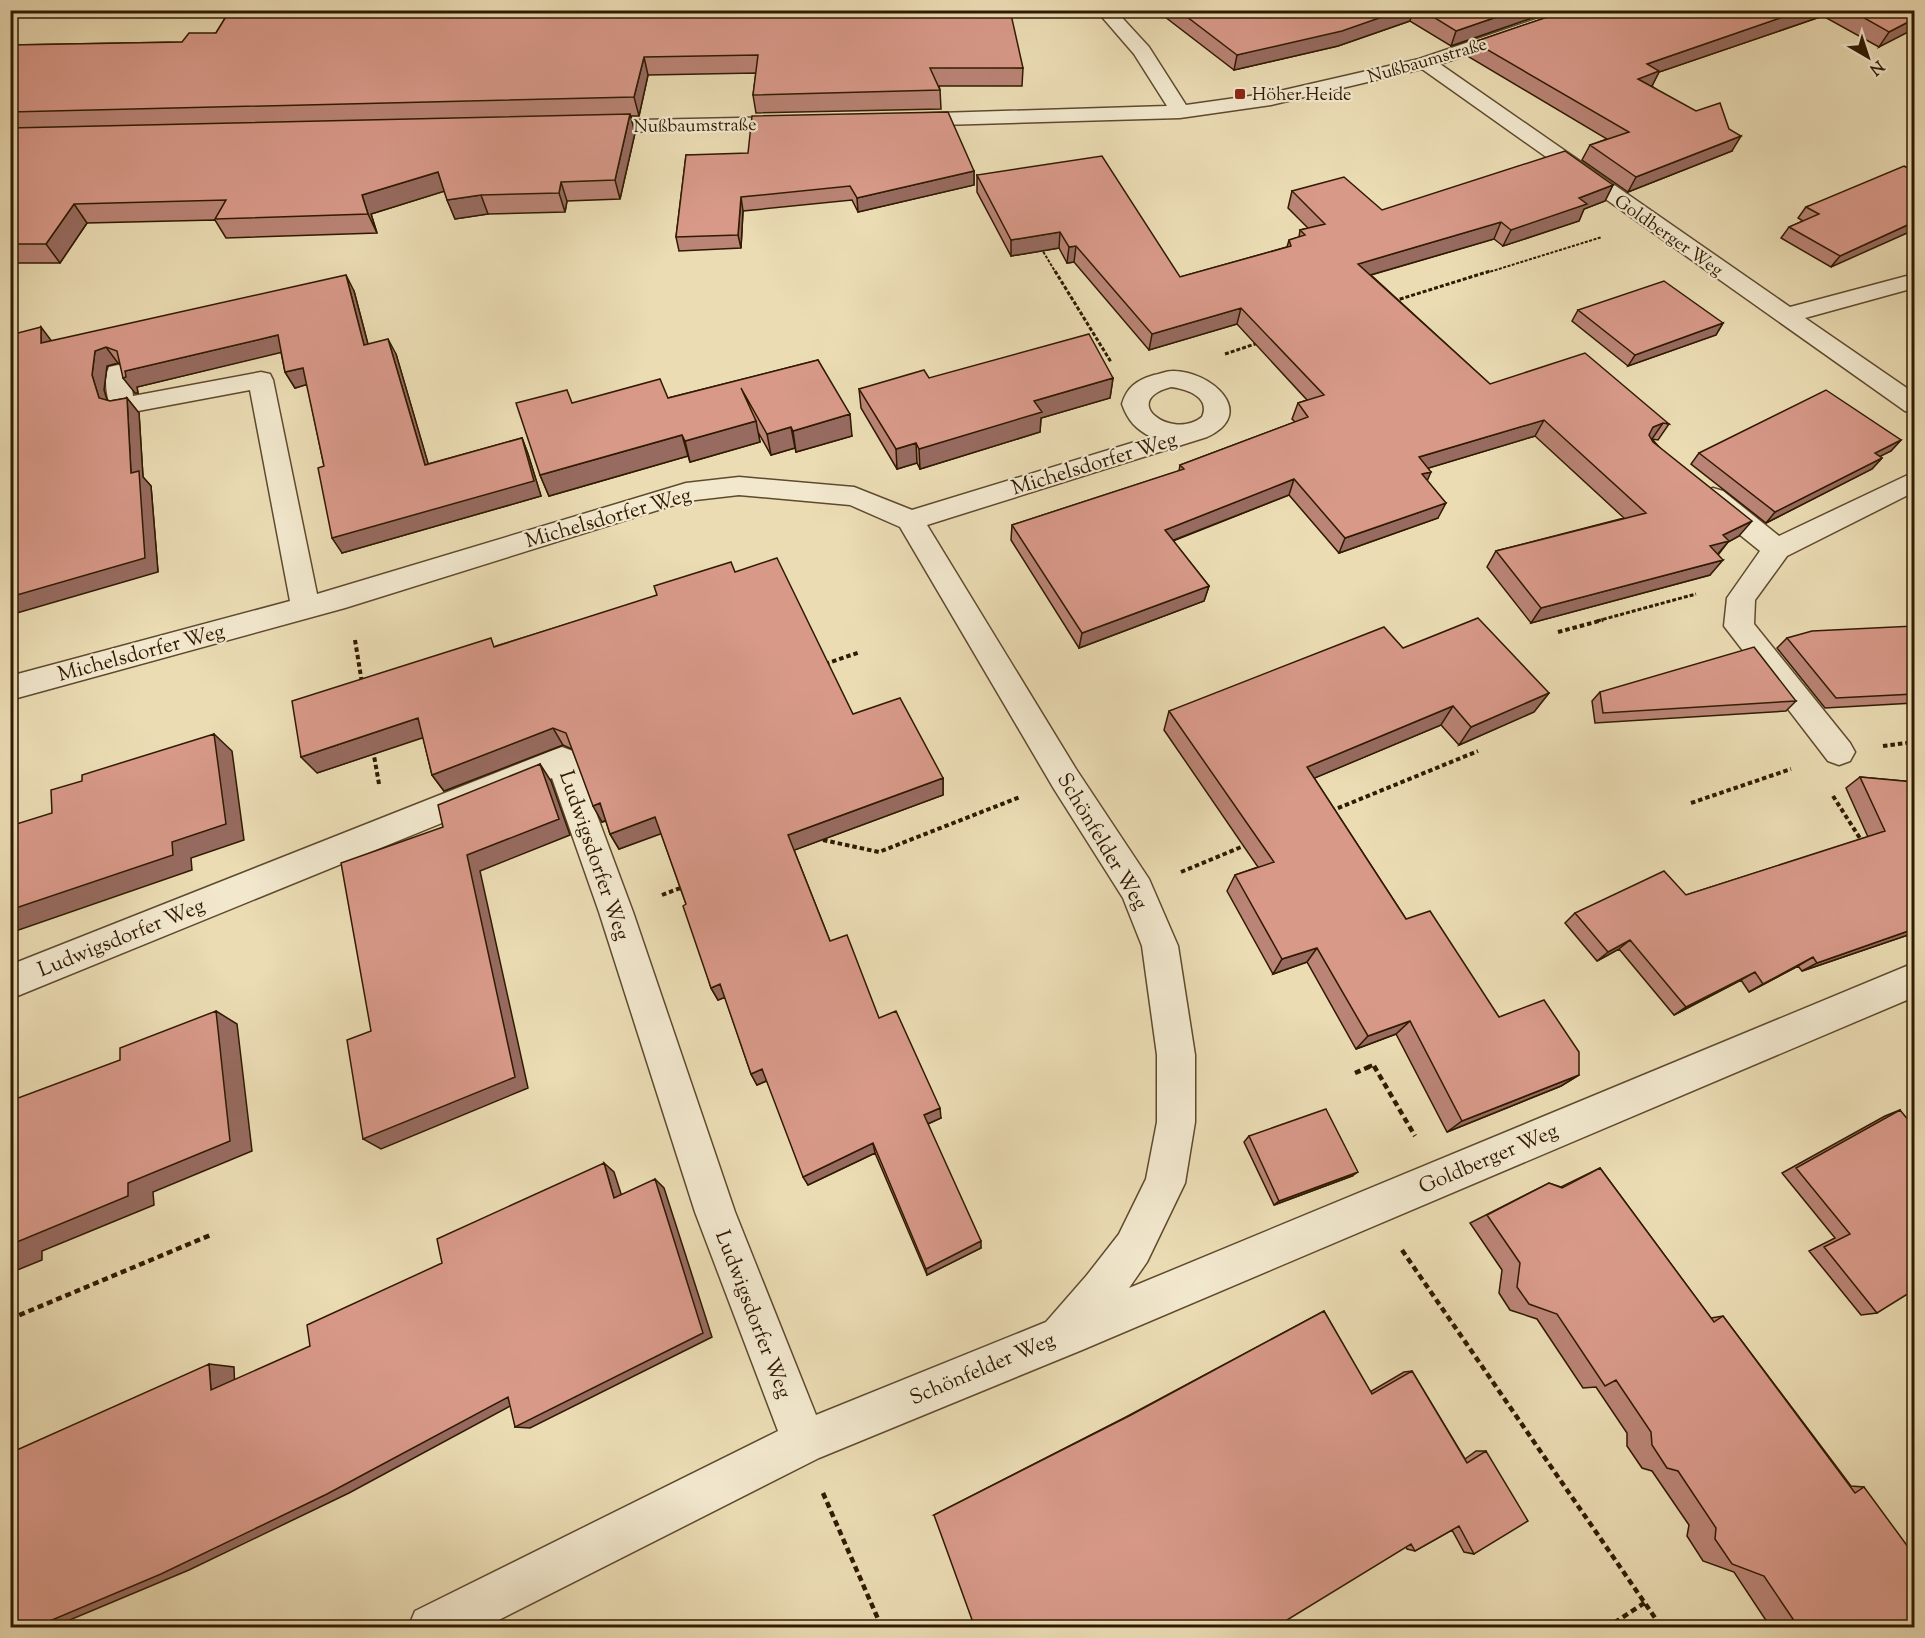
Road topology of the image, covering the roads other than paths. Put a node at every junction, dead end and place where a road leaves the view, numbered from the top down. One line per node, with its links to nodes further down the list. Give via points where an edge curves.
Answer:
1 (1105, 10): 4 (street, via 1142,51)
2 (1582, 10): 3 (street, Nußbaumstraße)
3 (1425, 63): 4 (street, Nußbaumstraße, via 1271,99); 9 (street, Goldberger Weg)
4 (1180, 112): 5 (street, Nußbaumstraße)
5 (885, 120)
6 (813, 122): 7 (street, Nußbaumstraße)
7 (574, 128)
8 (1914, 280): 9 (street)
9 (1784, 316): 11 (street, Goldberger Weg)
10 (118, 373): 17 (street, via 122,406 261,381)
11 (1914, 405)
12 (1190, 434): 12 (street, via 1202,430 1216,416 1218,407 1207,391 1184,380 1158,381 1147,384 1134,399 1136,415 1143,422 1164,433); 15 (street, Michelsdorfer Weg)
13 (1914, 481): 16 (street)
14 (1697, 486): 16 (street)
15 (910, 520): 17 (street, Michelsdorfer Weg, via 854,496 740,486 686,492); 22 (street, Schönfelder Weg, via 1065,779 1137,890 1160,946 1176,1055 1176,1122 1165,1183 1132,1248)
16 (1777, 549): 19 (street, via 1741,598 1739,626)
17 (305, 606): 18 (street, Michelsdorfer Weg)
18 (10, 688)
19 (1839, 752)
20 (1914, 980): 22 (street, Goldberger Weg)
21 (10, 982): 23 (street, Ludwigsdorfer Weg, via 562,760 715,1212)
22 (1061, 1337): 23 (street, Schönfelder Weg)
23 (804, 1442): 24 (street, Schönfelder Weg)
24 (432, 1628)

